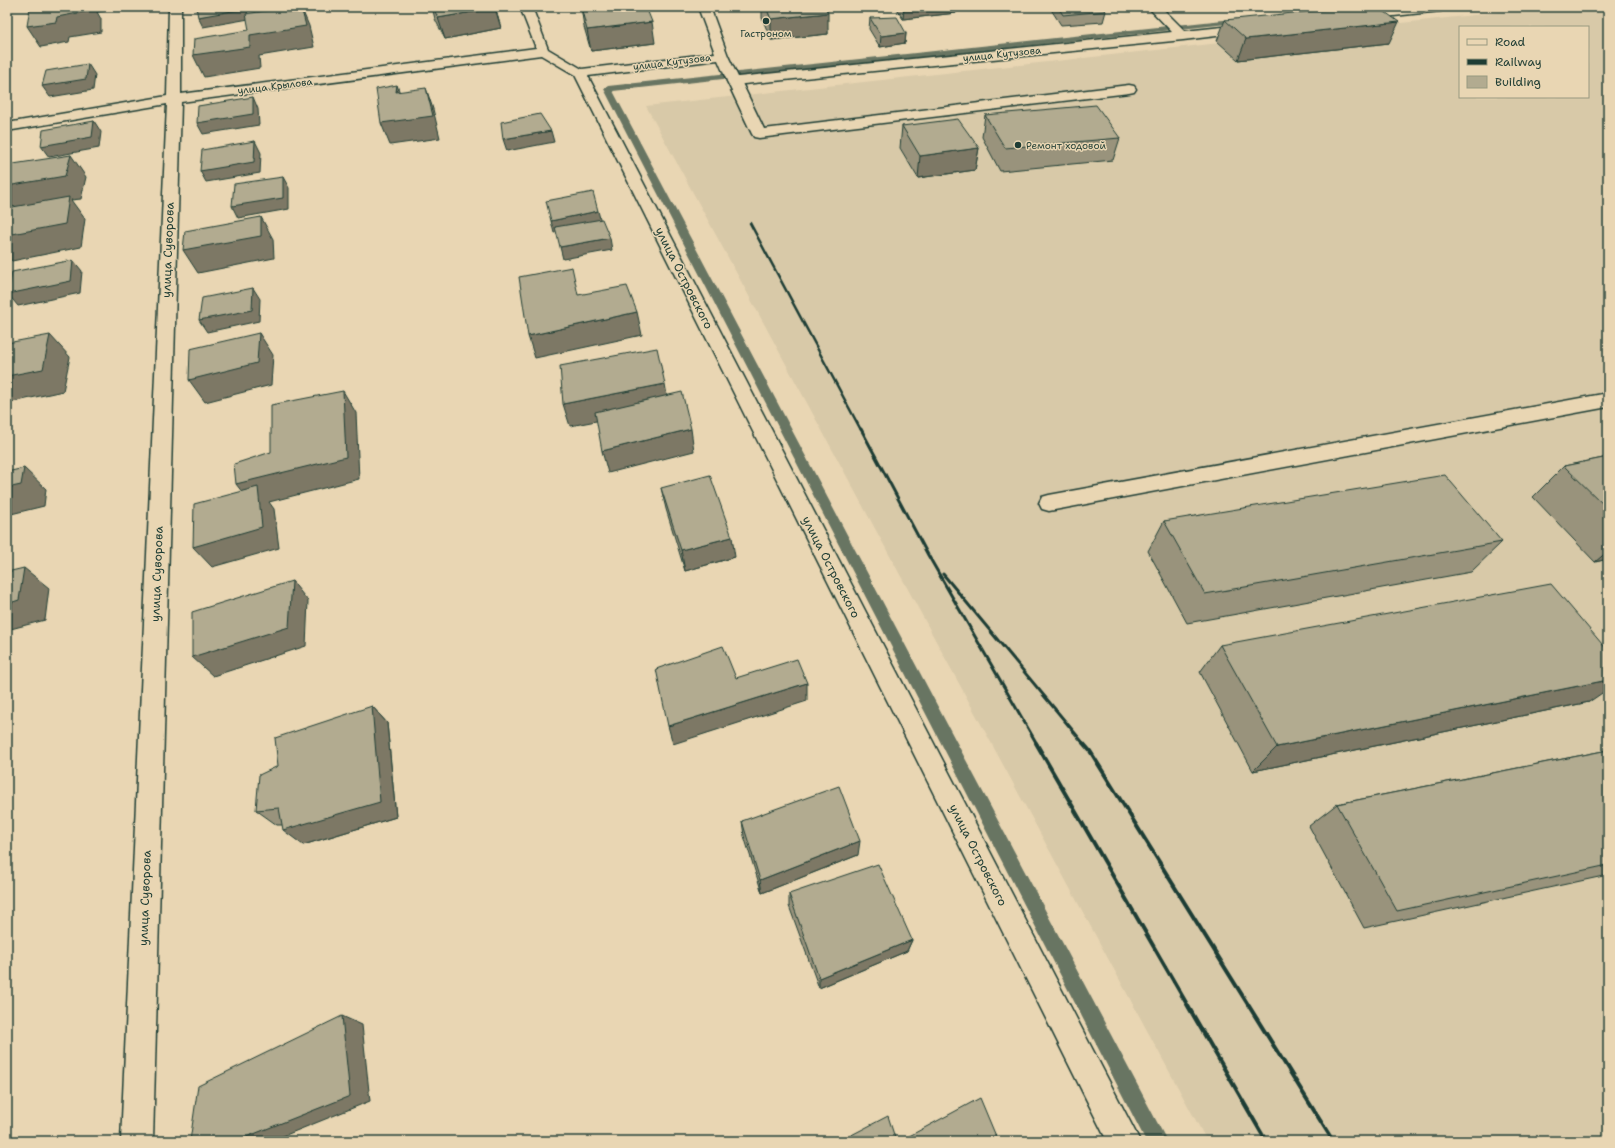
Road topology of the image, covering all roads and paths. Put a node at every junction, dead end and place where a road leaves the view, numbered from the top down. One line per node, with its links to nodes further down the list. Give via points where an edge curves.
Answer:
1 (175, 7): 14 (street, улица Суворова)
2 (526, 7): 9 (street)
3 (704, 7): 10 (street)
4 (1154, 7): 8 (street)
5 (1440, 7): 6 (street)
6 (1347, 17)
7 (1261, 27): 8 (street, улица Кутузова)
8 (1183, 36): 12 (street, улица Кутузова)
9 (543, 52): 11 (street); 14 (street, улица Крылова)
10 (722, 56): 11 (street, улица Кутузова); 12 (street, улица Кутузова)
11 (580, 73): 19 (street, улица Островского)
12 (734, 82): 13 (street, via 759,134)
13 (1129, 89)
14 (174, 99): 15 (street, улица Крылова); 18 (street, улица Суворова)
15 (7, 127)
16 (1608, 400): 17 (street)
17 (1049, 503)
18 (137, 1141)
19 (1124, 1141)

